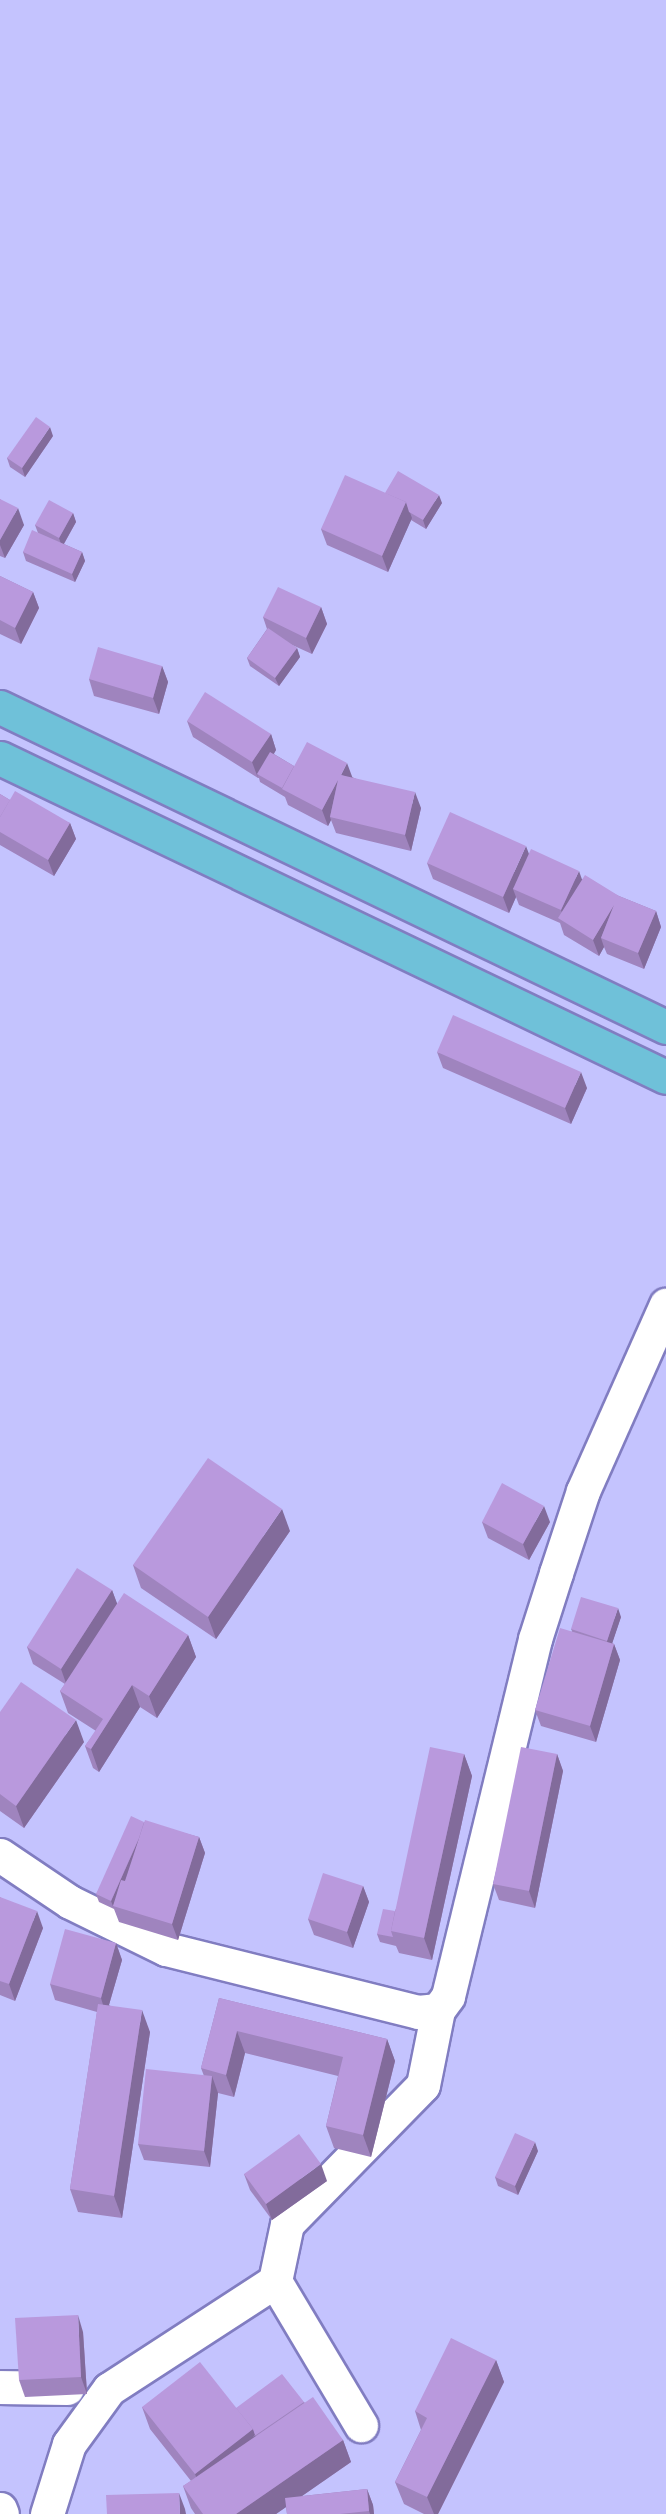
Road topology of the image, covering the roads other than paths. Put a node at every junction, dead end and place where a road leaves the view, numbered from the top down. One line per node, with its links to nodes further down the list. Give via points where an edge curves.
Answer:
1 (0, 707): 3 (main road)
2 (0, 758): 4 (main road)
3 (155, 782): 4 (main road); 5 (main road)
4 (133, 824): 6 (main road)
5 (666, 1027)
6 (666, 1077)
7 (666, 1305): 9 (street, via 583,1491 535,1639 448,1996)
8 (0, 1855): 9 (street, via 70,1902 166,1949 418,2012)
9 (438, 2010): 10 (street, via 423,2085 287,2224)
10 (275, 2281): 12 (street); 13 (street)
11 (0, 2387): 12 (street)
12 (109, 2389): 16 (street, via 69,2444)
13 (361, 2425)
14 (0, 2510): 15 (street)
15 (2, 2514)
16 (47, 2514)

